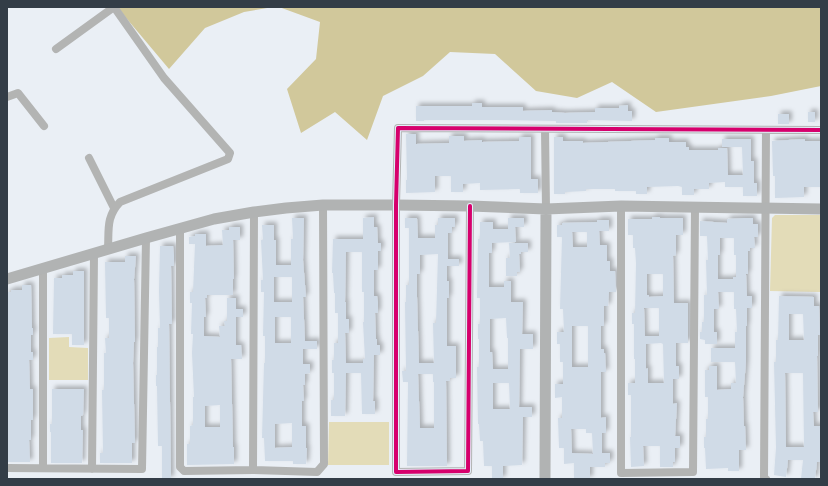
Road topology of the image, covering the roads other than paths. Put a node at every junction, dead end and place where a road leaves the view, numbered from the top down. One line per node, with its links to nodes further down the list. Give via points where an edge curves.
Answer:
1 (114, 7): 2 (street); 15 (street, via 164,78 230,153 228,159 120,202)
2 (56, 49)
3 (7, 97): 4 (street, via 18,93)
4 (44, 126)
5 (545, 129): 6 (street); 10 (street, via 398,128); 16 (street)
6 (766, 130): 7 (street); 14 (street)
7 (821, 130)
8 (89, 158): 15 (street)
9 (323, 205): 10 (street); 18 (street); 28 (street, via 324,464 317,472)
10 (396, 205): 11 (street); 11 (street, via 396,472 468,471)
11 (470, 206): 16 (street)
12 (622, 206): 13 (street); 13 (street, via 622,473 693,472); 16 (street)
13 (695, 207): 14 (street)
14 (765, 207): 17 (street); 30 (street)
15 (114, 208): 21 (street, via 109,218)
16 (546, 209): 29 (street)
17 (821, 209)
18 (254, 212): 19 (street); 28 (street)
19 (180, 229): 20 (street); 28 (street, via 180,466 184,471)
20 (146, 238): 21 (street); 27 (street, via 142,469)
21 (108, 249): 22 (street)
22 (94, 254): 23 (street); 27 (street)
23 (43, 269): 24 (street); 26 (street)
24 (7, 279)
25 (7, 468): 26 (street)
26 (43, 468): 27 (street)
27 (92, 469)
28 (253, 470)
29 (545, 479)
30 (766, 479)

